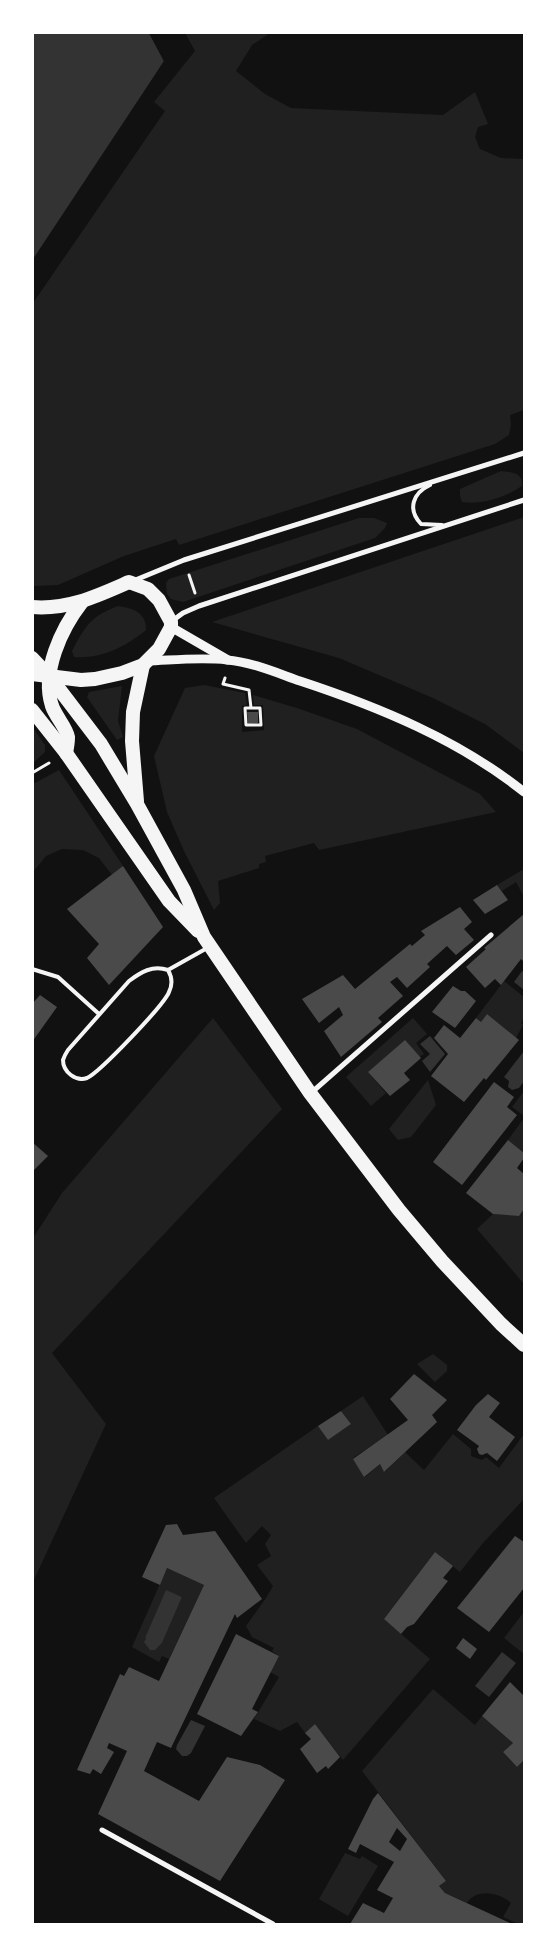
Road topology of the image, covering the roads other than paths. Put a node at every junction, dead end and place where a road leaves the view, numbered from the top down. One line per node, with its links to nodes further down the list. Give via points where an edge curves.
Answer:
1 (524, 454): 2 (street)
2 (443, 478): 4 (lane, via 418,492 413,506 421,524); 5 (street, via 184,560)
3 (524, 500): 4 (street)
4 (448, 525): 8 (street, via 199,606 183,613)
5 (129, 582): 6 (highway); 8 (highway, via 148,589 159,600)
6 (82, 602): 7 (highway); 13 (highway, via 61,634)
7 (32, 608)
8 (171, 624): 10 (street); 11 (highway, via 158,649)
9 (32, 658): 13 (highway)
10 (228, 660): 11 (street); 16 (street, via 322,688 407,722 496,769)
11 (145, 663): 13 (highway, via 96,679); 17 (highway, via 133,712)
12 (32, 674): 13 (highway)
13 (50, 677): 15 (highway, via 49,694 53,709 68,737); 17 (highway, via 101,744)
14 (32, 710): 15 (highway)
15 (66, 753): 19 (highway, via 169,901)
16 (524, 792)
17 (137, 804): 19 (highway, via 184,890)
18 (491, 935): 23 (street)
19 (207, 942): 21 (lane); 23 (highway)
20 (32, 969): 22 (lane, via 58,977)
21 (168, 970): 22 (lane, via 152,968 137,975); 22 (lane, via 172,984 165,1000 101,1068 86,1078 75,1078 67,1070 63,1058)
22 (99, 1014)
23 (310, 1093): 24 (highway, via 442,1261)
24 (524, 1345)
25 (102, 1830): 26 (street)
26 (272, 1924)

